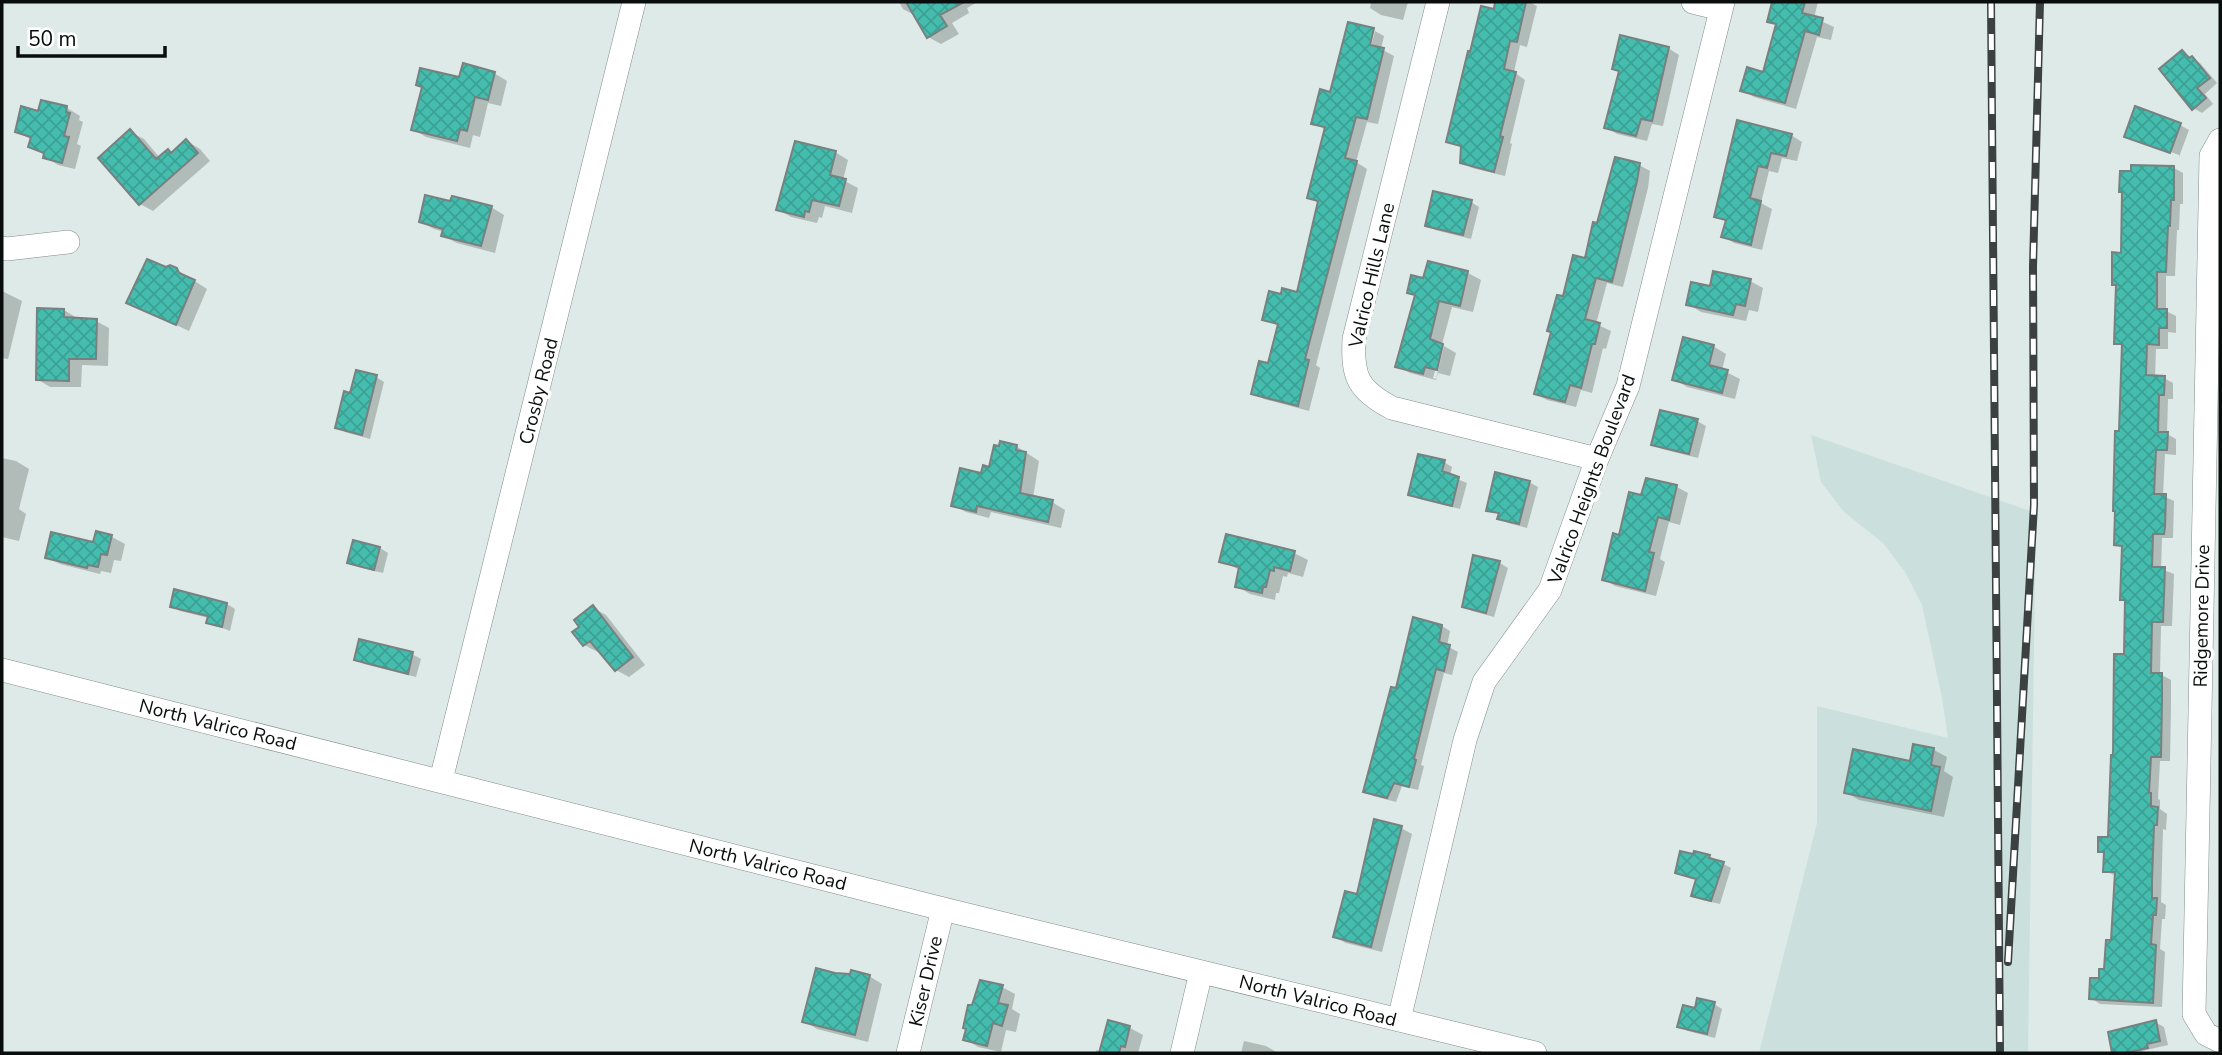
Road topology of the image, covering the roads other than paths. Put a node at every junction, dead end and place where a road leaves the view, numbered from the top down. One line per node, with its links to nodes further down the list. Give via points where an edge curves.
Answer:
1 (634, 2): 11 (street, Crosby Road)
2 (1438, 2): 8 (street, Valrico Hills Lane, via 1354,339 1352,364 1361,387 1392,408)
3 (1693, 2): 4 (street)
4 (1722, 5): 8 (street, Valrico Heights Boulevard, via 1628,386)
5 (2220, 140): 9 (street, Ridgemore Drive, via 2211,156)
6 (68, 242): 7 (street)
7 (2, 248)
8 (1597, 459): 14 (street, Valrico Heights Boulevard, via 1550,590 1484,682 1465,740)
9 (2212, 476): 15 (street, Ridgemore Drive, via 2194,1014 2206,1034)
10 (2, 670): 11 (street, North Valrico Road)
11 (441, 780): 12 (street, North Valrico Road)
12 (943, 909): 13 (street, North Valrico Road); 17 (street, Kiser Drive)
13 (1201, 972): 14 (street, North Valrico Road); 18 (street)
14 (1399, 1020): 16 (street, North Valrico Road)
15 (2220, 1041)
16 (1456, 1044): 19 (street, North Valrico Road)
17 (908, 1053)
18 (1182, 1053)
19 (1535, 1053)

